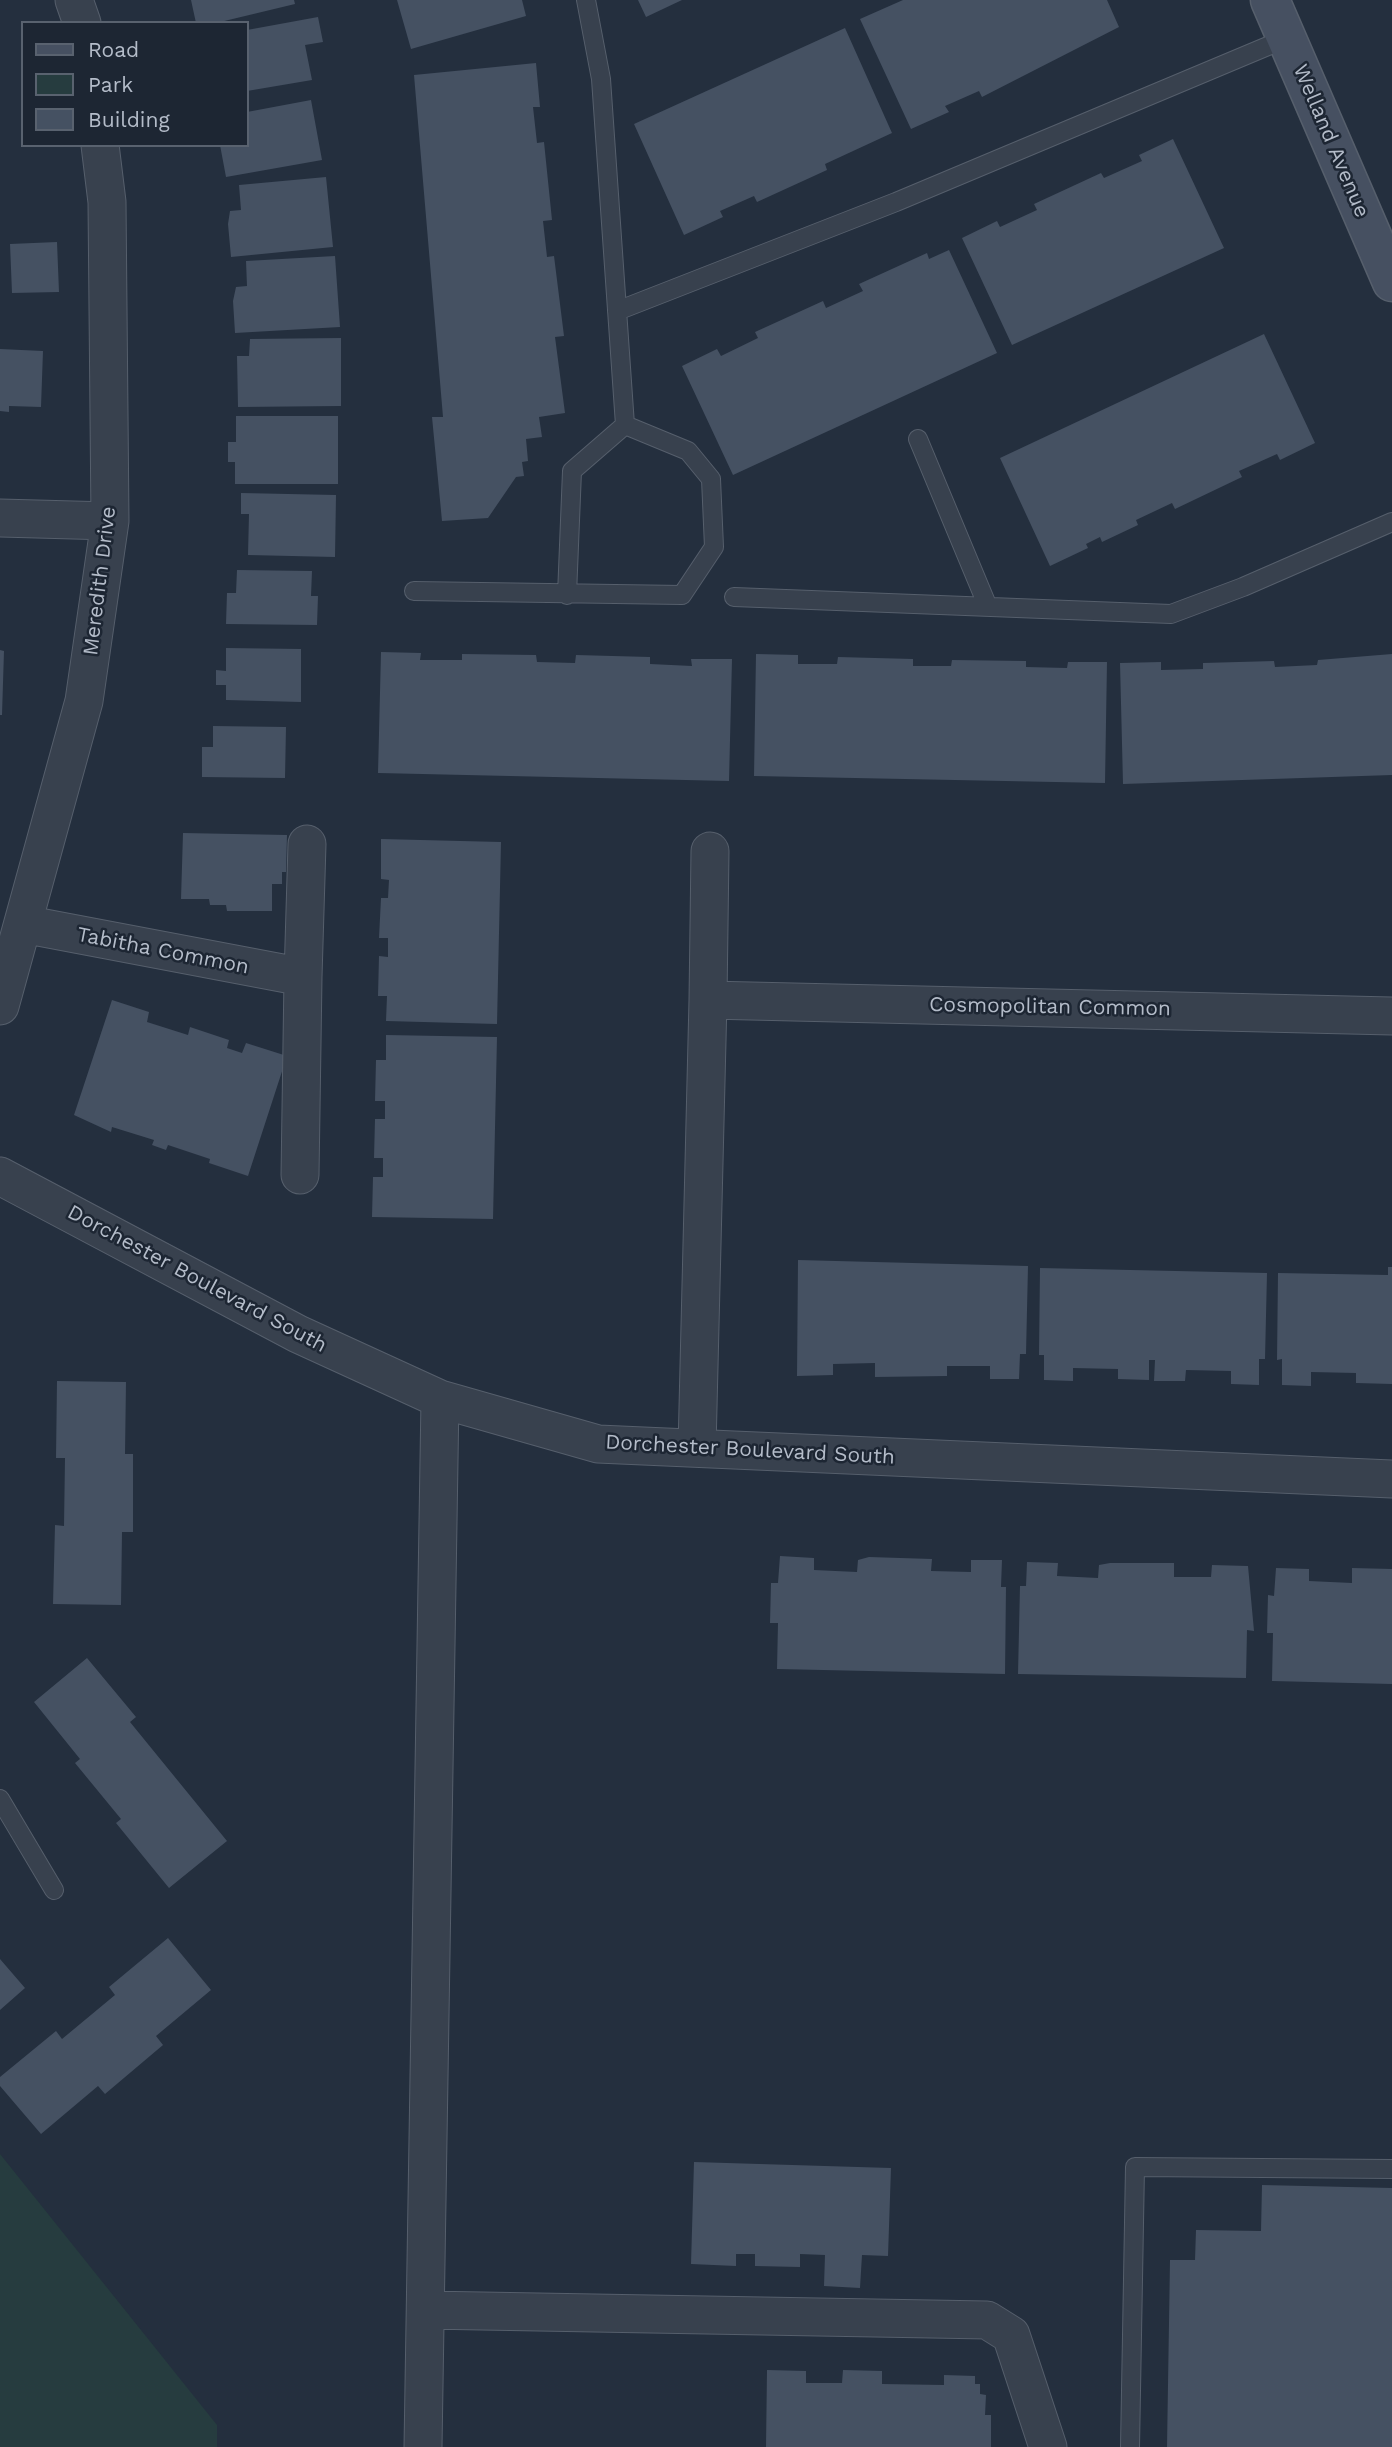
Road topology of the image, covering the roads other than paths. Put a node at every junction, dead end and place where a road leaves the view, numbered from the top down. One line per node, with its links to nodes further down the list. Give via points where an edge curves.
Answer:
1 (74, 0): 4 (street)
2 (586, 0): 8 (lane, via 601,79)
3 (1270, 0): 5 (street, Welland Avenue)
4 (81, 21)
5 (1287, 38): 7 (street, Welland Avenue); 8 (lane, via 895,202)
6 (100, 147): 12 (street, Meredith Drive, via 107,202)
7 (1392, 282)
8 (617, 311): 9 (lane)
9 (625, 425): 15 (lane, via 572,471); 15 (lane, via 688,451 711,478 714,547 681,595)
10 (918, 439): 17 (lane)
11 (0, 519): 12 (street)
12 (110, 521): 20 (street, Meredith Drive, via 84,701)
13 (1392, 523): 17 (lane, via 1171,614)
14 (414, 591): 15 (lane)
15 (568, 595)
16 (734, 597): 17 (lane)
17 (988, 607)
18 (307, 844): 21 (street)
19 (710, 851): 22 (street)
20 (23, 924): 21 (street, Tabitha Common); 23 (street, Meredith Drive)
21 (303, 977): 25 (street)
22 (708, 1000): 24 (street, Cosmopolitan Common); 28 (street)
23 (0, 1006)
24 (1392, 1016)
25 (300, 1175)
26 (0, 1176): 27 (street, Dorchester Boulevard South, via 299,1334)
27 (440, 1399): 28 (street, Dorchester Boulevard South, via 598,1444); 33 (street)
28 (697, 1448): 29 (street, Dorchester Boulevard South)
29 (1392, 1479)
30 (0, 1799): 31 (lane)
31 (54, 1890)
32 (1392, 2169): 36 (lane, via 1135,2167)
33 (426, 2310): 34 (street); 35 (street, via 987,2320 1011,2335)
34 (423, 2447)
35 (1048, 2447)
36 (1130, 2447)

